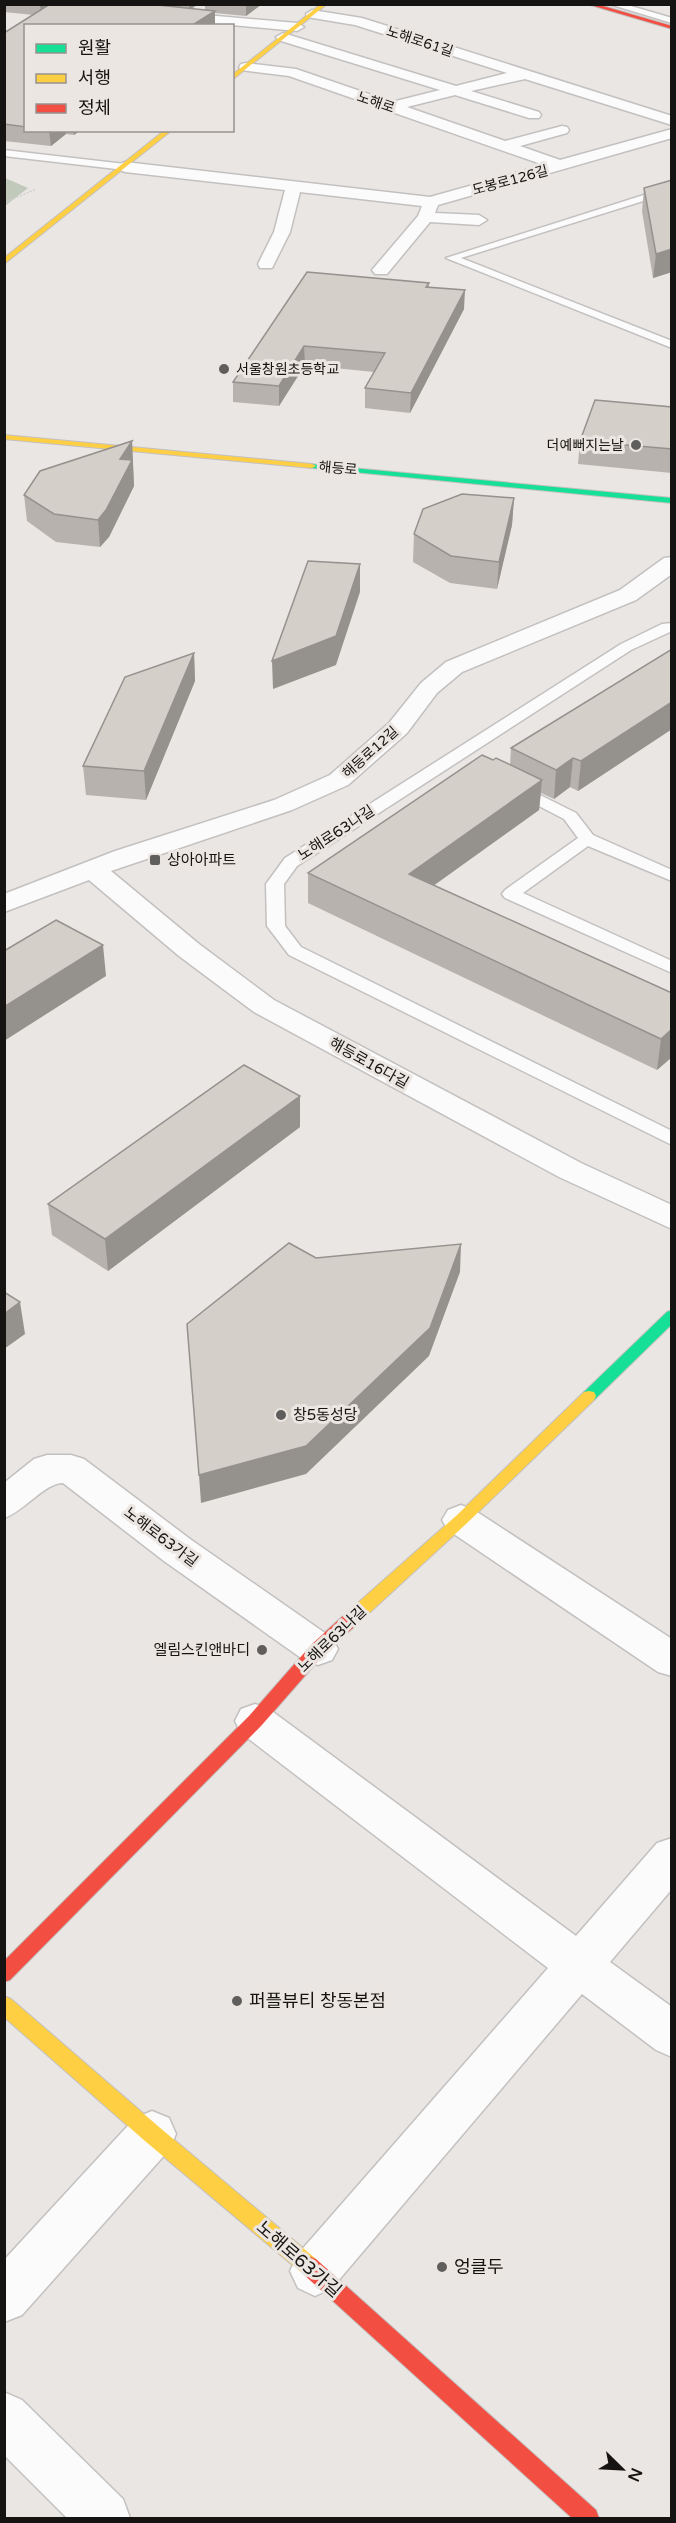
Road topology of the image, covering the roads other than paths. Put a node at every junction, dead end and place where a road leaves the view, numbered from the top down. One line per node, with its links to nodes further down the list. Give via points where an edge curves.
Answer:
1 (325, 4): 9 (main road)
2 (589, 4): 13 (main road)
3 (613, 4): 11 (lane)
4 (624, 4): 11 (lane)
5 (650, 4): 7 (main road)
6 (205, 6): 10 (lane)
7 (672, 10)
8 (154, 14): 10 (street)
9 (312, 15): 12 (main road); 17 (street, 노해로61길, via 357,21)
10 (188, 18): 12 (street)
11 (672, 19)
12 (297, 27): 14 (main road)
13 (672, 28)
14 (283, 37): 15 (main road); 19 (street)
15 (246, 67): 18 (main road); 20 (street, 노해로, via 291,72)
16 (555, 69): 17 (street, 노해로61길)
17 (527, 75): 19 (street, 노해로61길); 22 (street, 노해로61길)
18 (234, 76)
19 (454, 91): 20 (street, 노해로61길); 21 (street)
20 (391, 107): 26 (street, 노해로)
21 (534, 115)
22 (672, 121)
23 (562, 130): 26 (street)
24 (167, 132): 29 (main road)
25 (672, 133): 28 (street, 도봉로126길)
26 (504, 146): 28 (street, 노해로)
27 (4, 153): 29 (lane)
28 (562, 165): 32 (street, 도봉로126길)
29 (125, 167): 30 (street); 34 (main road)
30 (294, 186): 32 (street); 35 (street, via 282,232)
31 (672, 189): 37 (lane, via 452,258)
32 (429, 209): 33 (street); 36 (street)
33 (479, 220)
34 (4, 262)
35 (266, 264)
36 (381, 270)
37 (672, 345)
38 (4, 437): 39 (main road, 해등로)
39 (672, 501)
40 (672, 563): 46 (street, 해등로12길, via 628,595 454,667 429,688 398,728 339,780 283,805)
41 (672, 627): 42 (lane, 노해로63나길, via 626,647)
42 (453, 759): 43 (lane); 50 (lane, 노해로63나길, via 291,862 275,884 276,926 295,951)
43 (473, 768)
44 (504, 782): 45 (lane, via 570,816)
45 (587, 839): 47 (lane); 49 (lane, via 511,894)
46 (92, 869): 48 (street, 해등로12길); 51 (street, 해등로16다길, via 264,1006 570,1170)
47 (672, 876)
48 (4, 904)
49 (672, 968)
50 (672, 1139)
51 (672, 1218)
52 (672, 1315): 54 (main road, 노해로63나길)
53 (4, 1504): 55 (street, 노해로63가길, via 47,1469 71,1469 177,1550)
54 (461, 1520): 55 (main road, 노해로63나길); 56 (street)
55 (318, 1649): 57 (main road, 노해로63나길)
56 (672, 1660)
57 (255, 1721): 59 (street); 60 (main road, 노해로63나길)
58 (672, 1857): 59 (street)
59 (579, 1966): 62 (street); 64 (street)
60 (4, 1974)
61 (4, 2005): 63 (main road, 노해로63가길)
62 (672, 2035)
63 (152, 2134): 64 (main road, 노해로63가길); 65 (street)
64 (315, 2271): 68 (main road, 노해로63가길)
65 (4, 2297)
66 (4, 2418): 67 (street)
67 (104, 2518)
68 (588, 2518)

